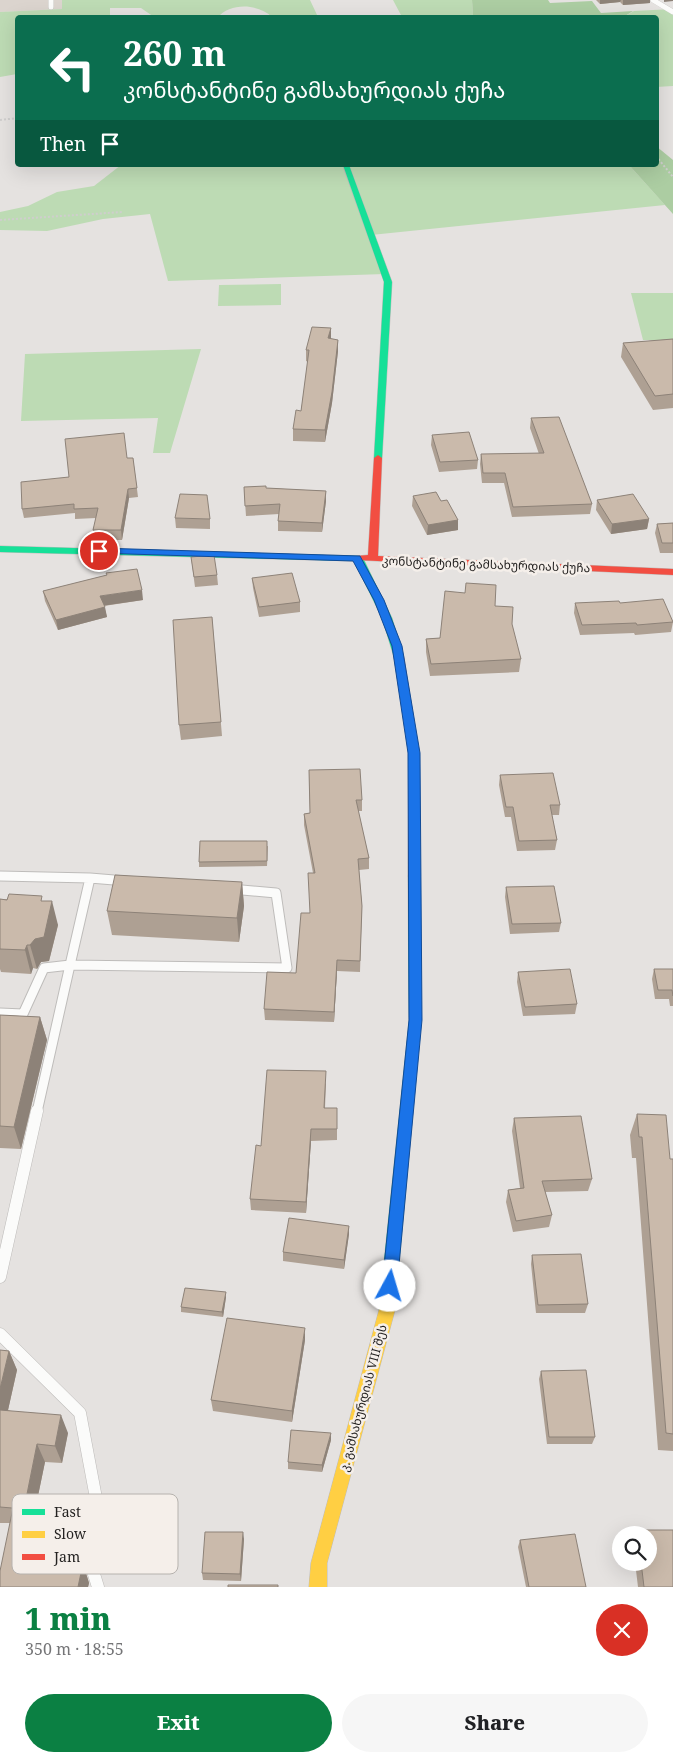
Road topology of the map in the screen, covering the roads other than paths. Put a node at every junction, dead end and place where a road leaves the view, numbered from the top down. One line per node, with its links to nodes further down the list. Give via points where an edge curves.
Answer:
1 (51, 0): 3 (lane)
2 (653, 0): 4 (lane)
3 (52, 7)
4 (673, 12)
5 (347, 167): 8 (street, via 388,282)
6 (0, 549): 7 (street, კონსტანტინე გამსახურდიას ქუჩა)
7 (357, 558): 8 (street, კონსტანტინე გამსახურდიას ქუჩა); 21 (street, კ. გამსახურდიას VIII შეს, via 379,600 397,646 414,753 415,1020 388,1305 319,1563)
8 (373, 559): 9 (street, კონსტანტინე გამსახურდიას ქუჩა)
9 (673, 572)
10 (0, 876): 11 (lane)
11 (90, 878): 12 (lane); 14 (lane)
12 (138, 882)
13 (216, 888): 14 (lane, via 276,893 287,968)
14 (70, 965): 15 (lane, via 44,968 23,1014); 16 (lane)
15 (0, 1013)
16 (0, 1277)
17 (0, 1334): 18 (lane, via 80,1413)
18 (95, 1494)
19 (94, 1574): 20 (lane)
20 (98, 1587)
21 (318, 1587)

